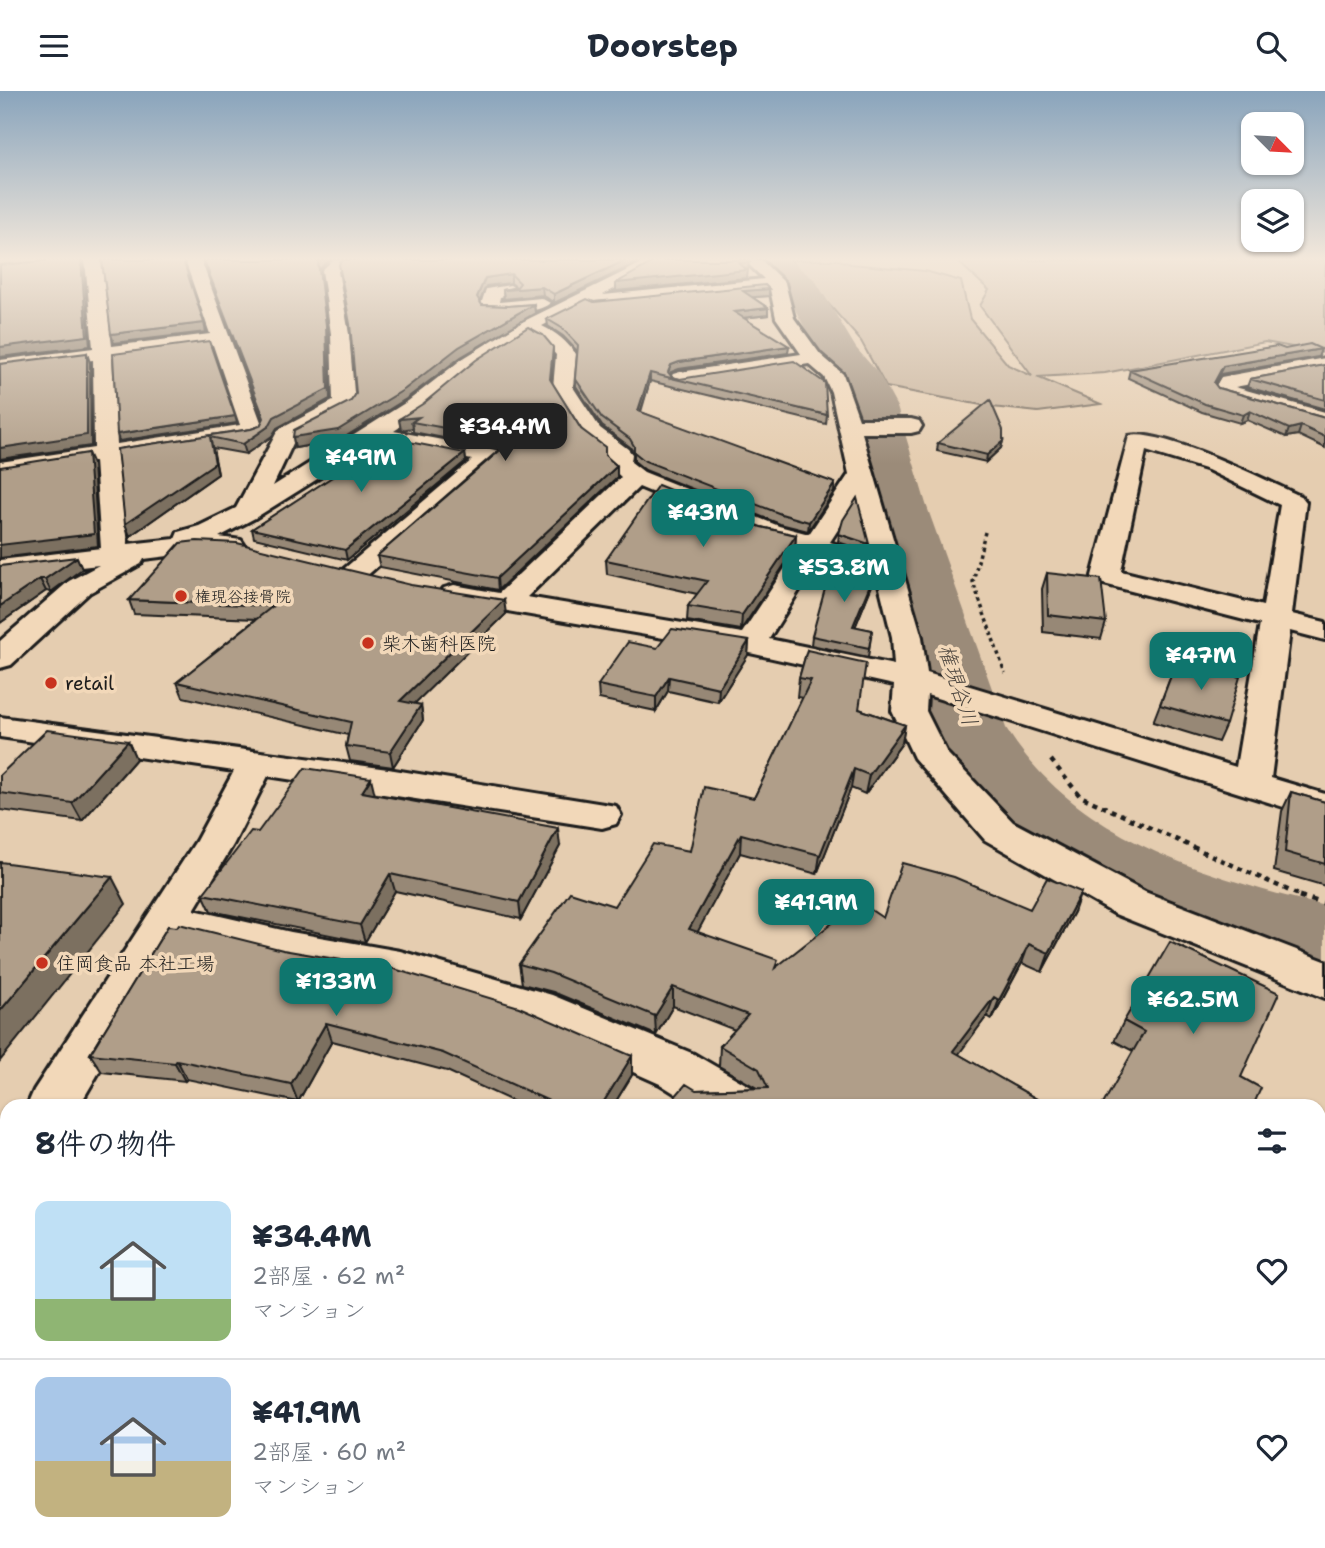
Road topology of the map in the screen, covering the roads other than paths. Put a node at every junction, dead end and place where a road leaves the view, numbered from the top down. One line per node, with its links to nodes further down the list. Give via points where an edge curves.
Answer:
1 (102, 328): 8 (street)
2 (218, 328): 7 (street)
3 (339, 328): 21 (street, via 344,404 286,435)
4 (525, 328): 16 (street)
5 (532, 328): 20 (street, via 551,338 566,354 563,387 592,433 620,454 619,464)
6 (792, 328): 9 (street)
7 (222, 338): 8 (street); 17 (street, via 253,430)
8 (101, 354): 11 (street); 17 (street)
9 (813, 358): 12 (street); 14 (street, via 833,374)
10 (1325, 364): 13 (street, via 1228,381 1223,390)
11 (0, 366)
12 (680, 378)
13 (1325, 418)
14 (849, 426): 15 (street); 19 (street)
15 (911, 426)
16 (374, 434): 21 (street); 28 (street, via 491,456 341,570)
17 (108, 451): 18 (street); 25 (street)
18 (0, 469)
19 (861, 474): 22 (street); 27 (street)
20 (635, 477): 22 (street, via 770,532); 30 (street)
21 (246, 513): 23 (street, via 208,532)
22 (814, 543): 27 (street); 33 (street)
23 (147, 549): 24 (street, via 201,544); 25 (street); 34 (street, via 79,587)
24 (254, 549)
25 (115, 553): 26 (street)
26 (0, 568)
27 (890, 571): 35 (street, via 907,637)
28 (390, 582)
29 (427, 590): 30 (street)
30 (505, 603): 33 (street)
31 (1278, 617): 31 (street, via 1304,506 1216,465 1137,441 1106,576); 32 (street); 38 (street)
32 (1325, 631)
33 (750, 644): 35 (street)
34 (0, 658)
35 (911, 679): 38 (street); 42 (street, via 909,711 932,758 999,831 1130,903)
36 (0, 727): 37 (street)
37 (256, 764): 40 (street); 41 (street)
38 (1252, 785): 39 (street)
39 (1325, 807)
40 (602, 815)
41 (167, 920): 43 (street); 44 (street, via 400,968 536,1008 677,1069)
42 (1325, 980)
43 (56, 1099)
44 (726, 1099)

